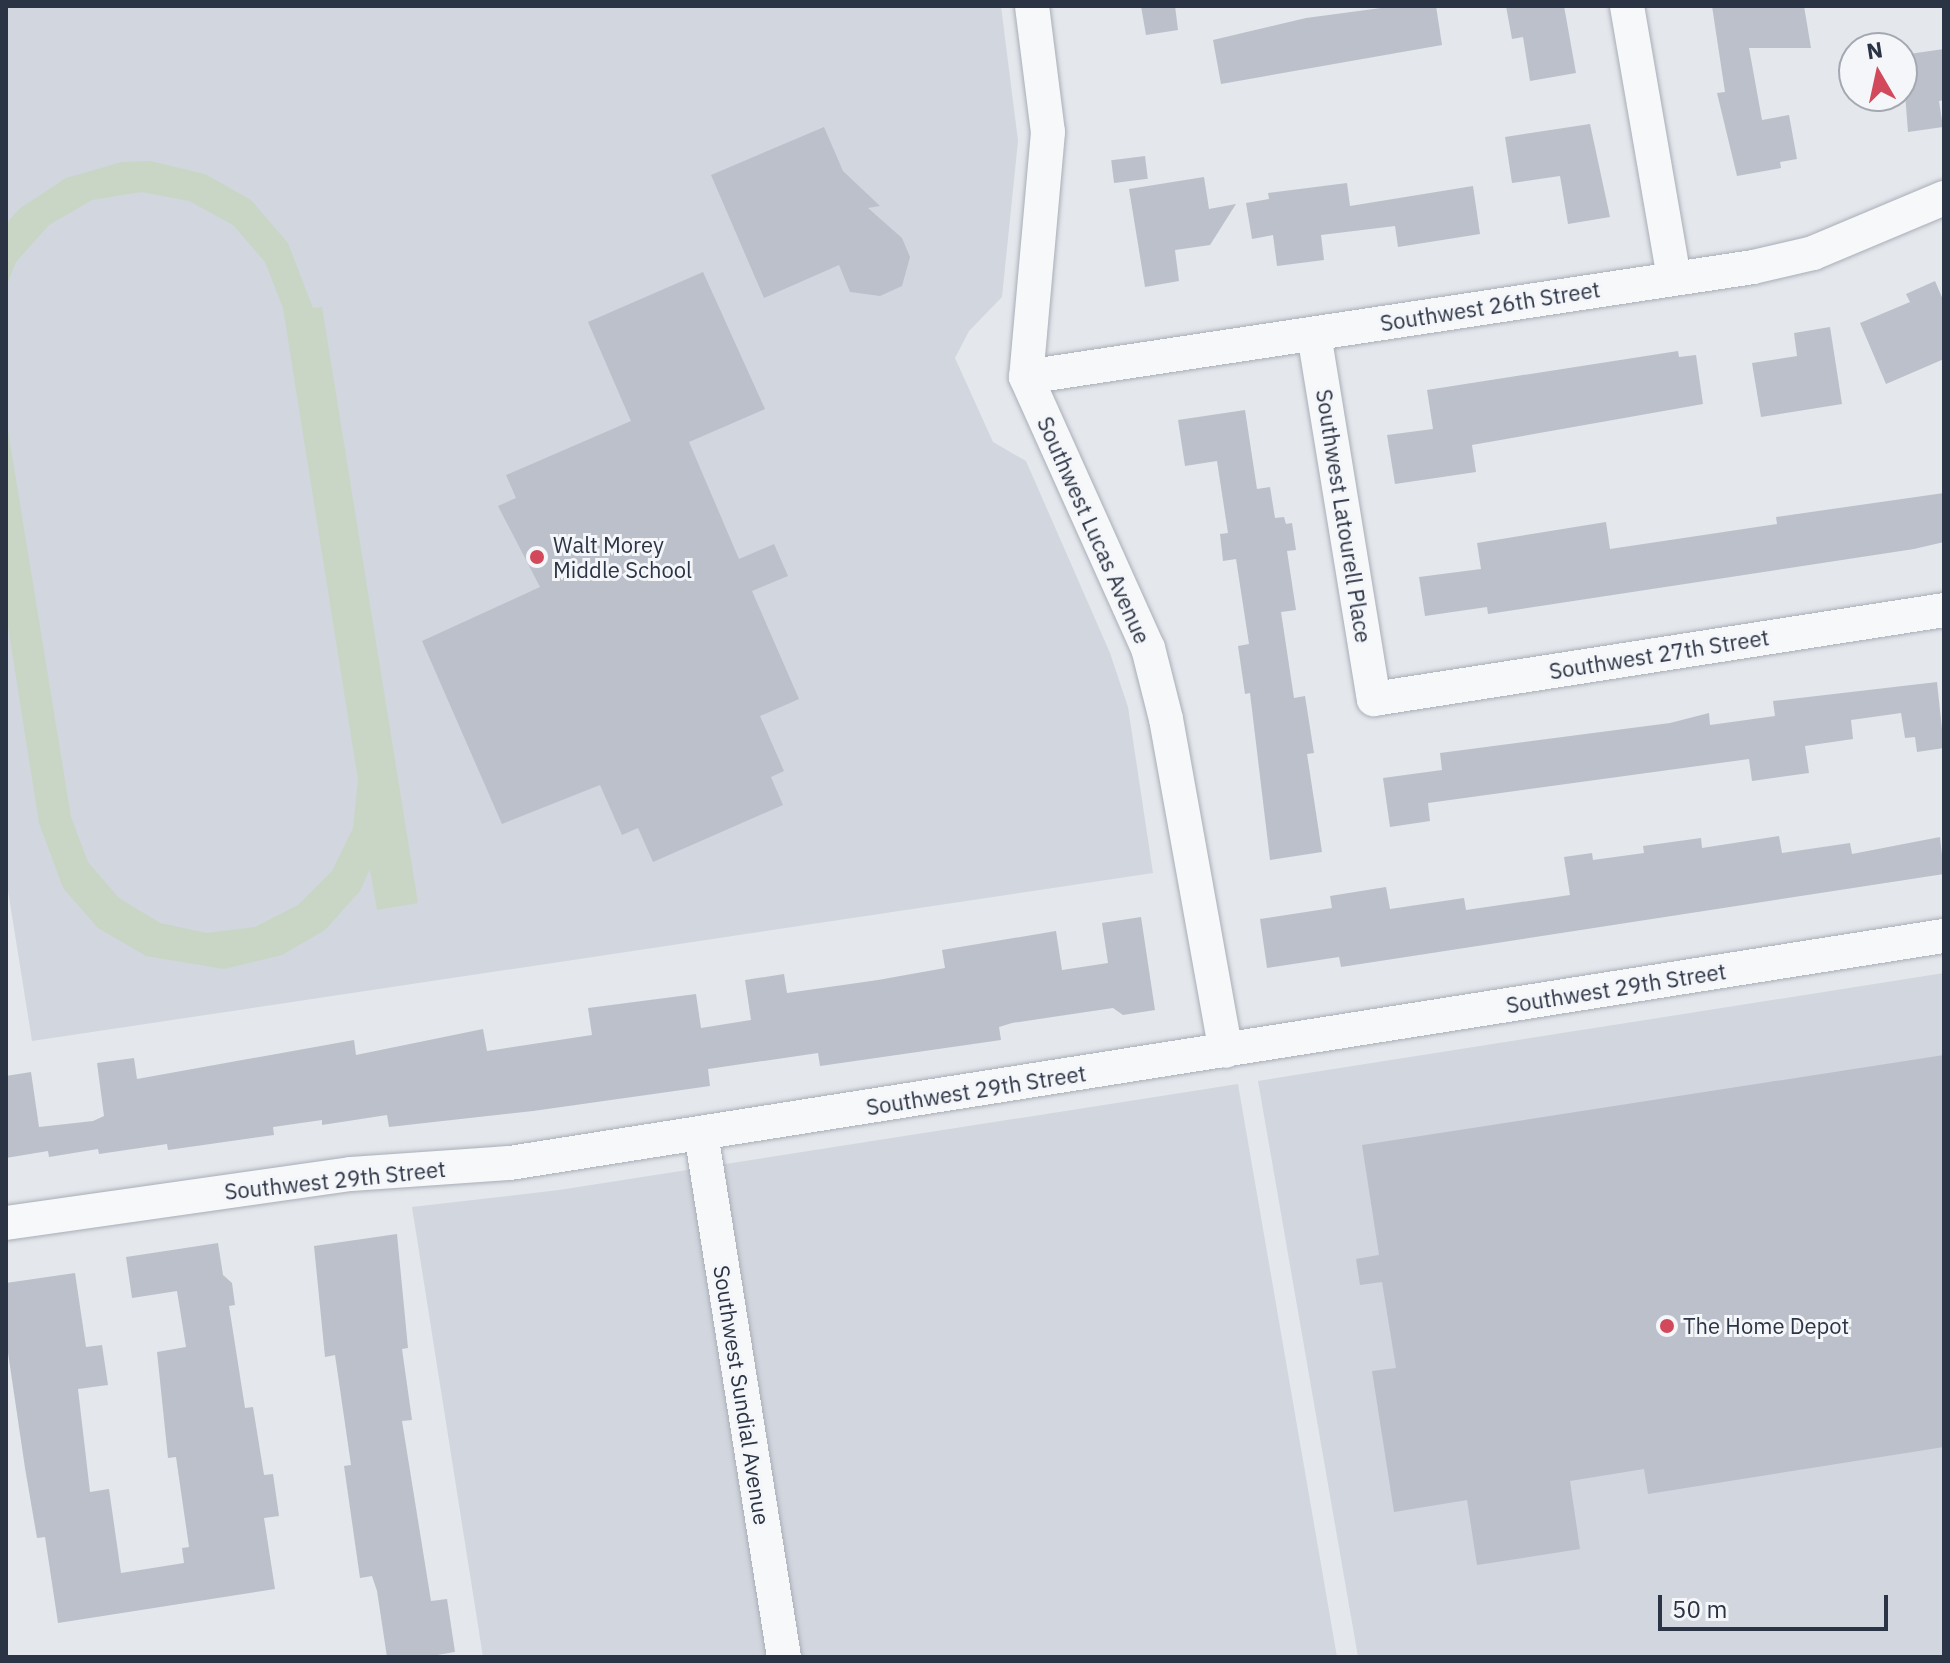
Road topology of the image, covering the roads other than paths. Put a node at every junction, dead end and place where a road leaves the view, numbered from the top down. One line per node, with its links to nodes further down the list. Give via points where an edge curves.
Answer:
1 (1032, 6): 6 (street, Southwest Lucas Avenue, via 1048,132)
2 (1627, 6): 4 (street)
3 (1944, 198): 4 (street, Southwest 26th Street, via 1813,253)
4 (1674, 277): 5 (street, Southwest 26th Street)
5 (1314, 334): 6 (street, Southwest 26th Street); 8 (street, Southwest Latourell Place)
6 (1026, 377): 10 (street, Southwest Lucas Avenue, via 1148,648 1166,719)
7 (1944, 610): 8 (street, Southwest 27th Street)
8 (1374, 699)
9 (1944, 936): 10 (street, Southwest 29th Street)
10 (1226, 1051): 11 (street, Southwest 29th Street)
11 (701, 1133): 12 (street, Southwest 29th Street, via 510,1163 337,1175); 13 (street, Southwest Sundial Avenue)
12 (6, 1223)
13 (784, 1657)

